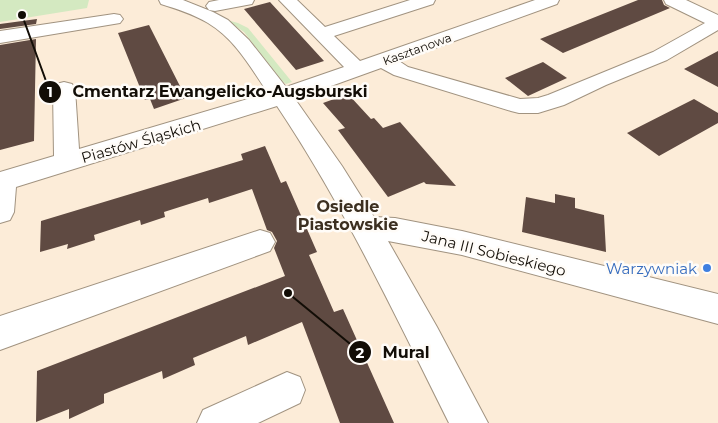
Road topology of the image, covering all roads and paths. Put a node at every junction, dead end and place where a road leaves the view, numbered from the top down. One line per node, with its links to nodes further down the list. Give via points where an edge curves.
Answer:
1 (167, 0): 7 (street)
2 (246, 0): 7 (street)
3 (287, 0): 10 (street)
4 (427, 0): 10 (street)
5 (552, 0): 12 (street, Kasztanowa)
6 (672, 0): 9 (street)
7 (210, 7): 15 (street, via 217,21 237,37)
8 (114, 19): 11 (street)
9 (718, 22): 12 (street, via 653,59 532,108 401,71)
10 (322, 34): 13 (street)
11 (0, 37)
12 (384, 61): 13 (street, Kasztanowa)
13 (358, 70): 15 (street, Kasztanowa)
14 (64, 90): 16 (street)
15 (282, 97): 16 (street, Piastów Śląskich); 19 (street)
16 (67, 162): 17 (street, Piastów Śląskich)
17 (2, 182): 18 (street)
18 (0, 212)
19 (367, 228): 21 (street, Jana III Sobieskiego, via 462,243); 25 (street)
20 (260, 242): 22 (street)
21 (718, 309)
22 (0, 332)
23 (287, 390): 24 (street)
24 (216, 423)
25 (468, 423)

